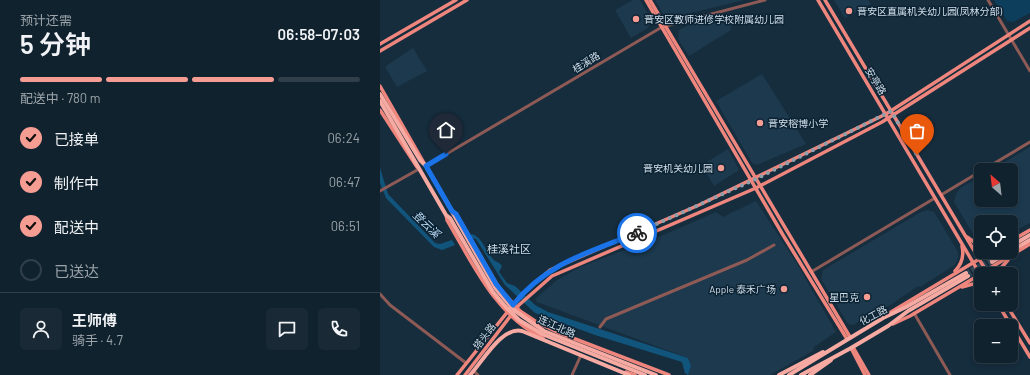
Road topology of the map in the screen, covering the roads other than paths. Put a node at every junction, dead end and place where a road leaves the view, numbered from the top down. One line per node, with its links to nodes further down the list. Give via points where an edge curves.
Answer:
1 (456, 0): 14 (main road)
2 (467, 0): 15 (main road)
3 (646, 0): 10 (main road)
4 (650, 0): 10 (main road)
5 (765, 0): 10 (street, 桂溪路)
6 (818, 0): 22 (main road, 安亭路)
7 (825, 0): 21 (main road, 安亭路)
8 (988, 0): 12 (street)
9 (1030, 21): 12 (main road)
10 (663, 26): 28 (street, 桂溪路); 31 (main road)
11 (1030, 28): 13 (main road)
12 (1008, 35): 13 (street); 21 (main road)
13 (1011, 40): 16 (street); 23 (main road)
14 (380, 44)
15 (380, 51)
16 (1030, 71)
17 (380, 86): 28 (main road)
18 (380, 94): 26 (highway, 连江北路)
19 (380, 101): 26 (highway, 连江北路)
20 (380, 110): 29 (main road)
21 (891, 111): 22 (main road); 23 (main road, 安亭路)
22 (886, 114): 24 (main road, 安亭路); 31 (main road)
23 (894, 116): 24 (main road); 34 (main road, 安亭路)
24 (889, 119): 32 (main road); 35 (main road, 安亭路)
25 (1030, 142): 27 (street)
26 (413, 152): 28 (highway, 连江北路); 29 (highway, 连江北路)
27 (994, 163)
28 (426, 166): 36 (highway, 连江北路)
29 (419, 169): 33 (street); 37 (highway, 连江北路)
30 (974, 175): 34 (street)
31 (754, 180): 32 (main road); 64 (main road, via 557,266 532,284)
32 (758, 187): 58 (main road); 64 (main road, via 555,274); 73 (main road)
33 (380, 191)
34 (941, 195): 41 (main road, 安亭路)
35 (935, 198): 43 (main road, 安亭路); 58 (street)
36 (452, 211): 38 (highway, 连江北路); 64 (main road, via 496,284)
37 (446, 215): 38 (highway, 连江北路); 68 (main road, via 486,286)
38 (459, 230): 72 (highway, 连江北路, via 498,299 519,320); 91 (highway, 连江北路, via 496,289 507,304 522,317 544,331)
39 (1030, 230): 42 (main road)
40 (1030, 235): 46 (highway)
41 (965, 236): 45 (main road); 51 (main road, 安亭路)
42 (1018, 237)
43 (959, 239): 54 (main road, 安亭路); 59 (main road, via 963,258)
44 (1030, 240): 49 (highway)
45 (974, 242)
46 (1018, 242)
47 (1030, 244): 50 (main road)
48 (774, 245): 71 (street, via 747,260 606,318)
49 (1018, 248)
50 (1018, 249)
51 (974, 251)
52 (979, 259): 54 (main road); 56 (main road, 安亭路)
53 (1003, 259): 57 (main road)
54 (973, 262): 55 (main road, 安亭路); 59 (main road)
55 (976, 267)
56 (984, 267)
57 (993, 267)
58 (812, 272): 73 (main road)
59 (951, 276): 69 (main road)
60 (974, 279): 62 (main road)
61 (974, 286): 62 (main road)
62 (953, 290): 67 (main road)
63 (380, 294): 81 (street, via 390,305)
64 (515, 306): 68 (main road); 92 (main road, via 536,322 557,332)
65 (1002, 311): 79 (main road)
66 (1010, 311): 74 (main road)
67 (914, 313): 70 (main road); 99 (street)
68 (508, 314): 78 (main road, via 531,332); 81 (main road, 塔头路); 84 (main road, 塔头路)
69 (883, 318): 70 (highway, 化工路, via 967,274); 73 (highway, 化工路)
70 (888, 326): 76 (highway, 化工路)
71 (600, 327)
72 (542, 334): 75 (highway); 90 (highway, 连江北路)
73 (848, 338): 77 (highway, 化工路)
74 (1030, 343)
75 (560, 346): 82 (highway, via 522,331 510,331 501,337); 88 (highway)
76 (852, 348): 80 (highway, 化工路); 97 (main road); 98 (main road)
77 (830, 349): 93 (highway); 94 (highway, 化工路)
78 (581, 354): 87 (street); 89 (main road)
79 (1030, 357)
80 (834, 358): 95 (highway, 化工路); 96 (highway)
81 (466, 364): 83 (main road, 塔头路)
82 (474, 371): 85 (highway); 86 (street)
83 (457, 375)
84 (465, 375)
85 (470, 375)
86 (478, 375)
87 (572, 375)
88 (629, 375)
89 (634, 375)
90 (645, 375)
91 (656, 375)
92 (669, 375)
93 (779, 375)
94 (789, 375)
95 (801, 375)
96 (810, 375)
97 (865, 375)
98 (869, 375)
99 (950, 375)

